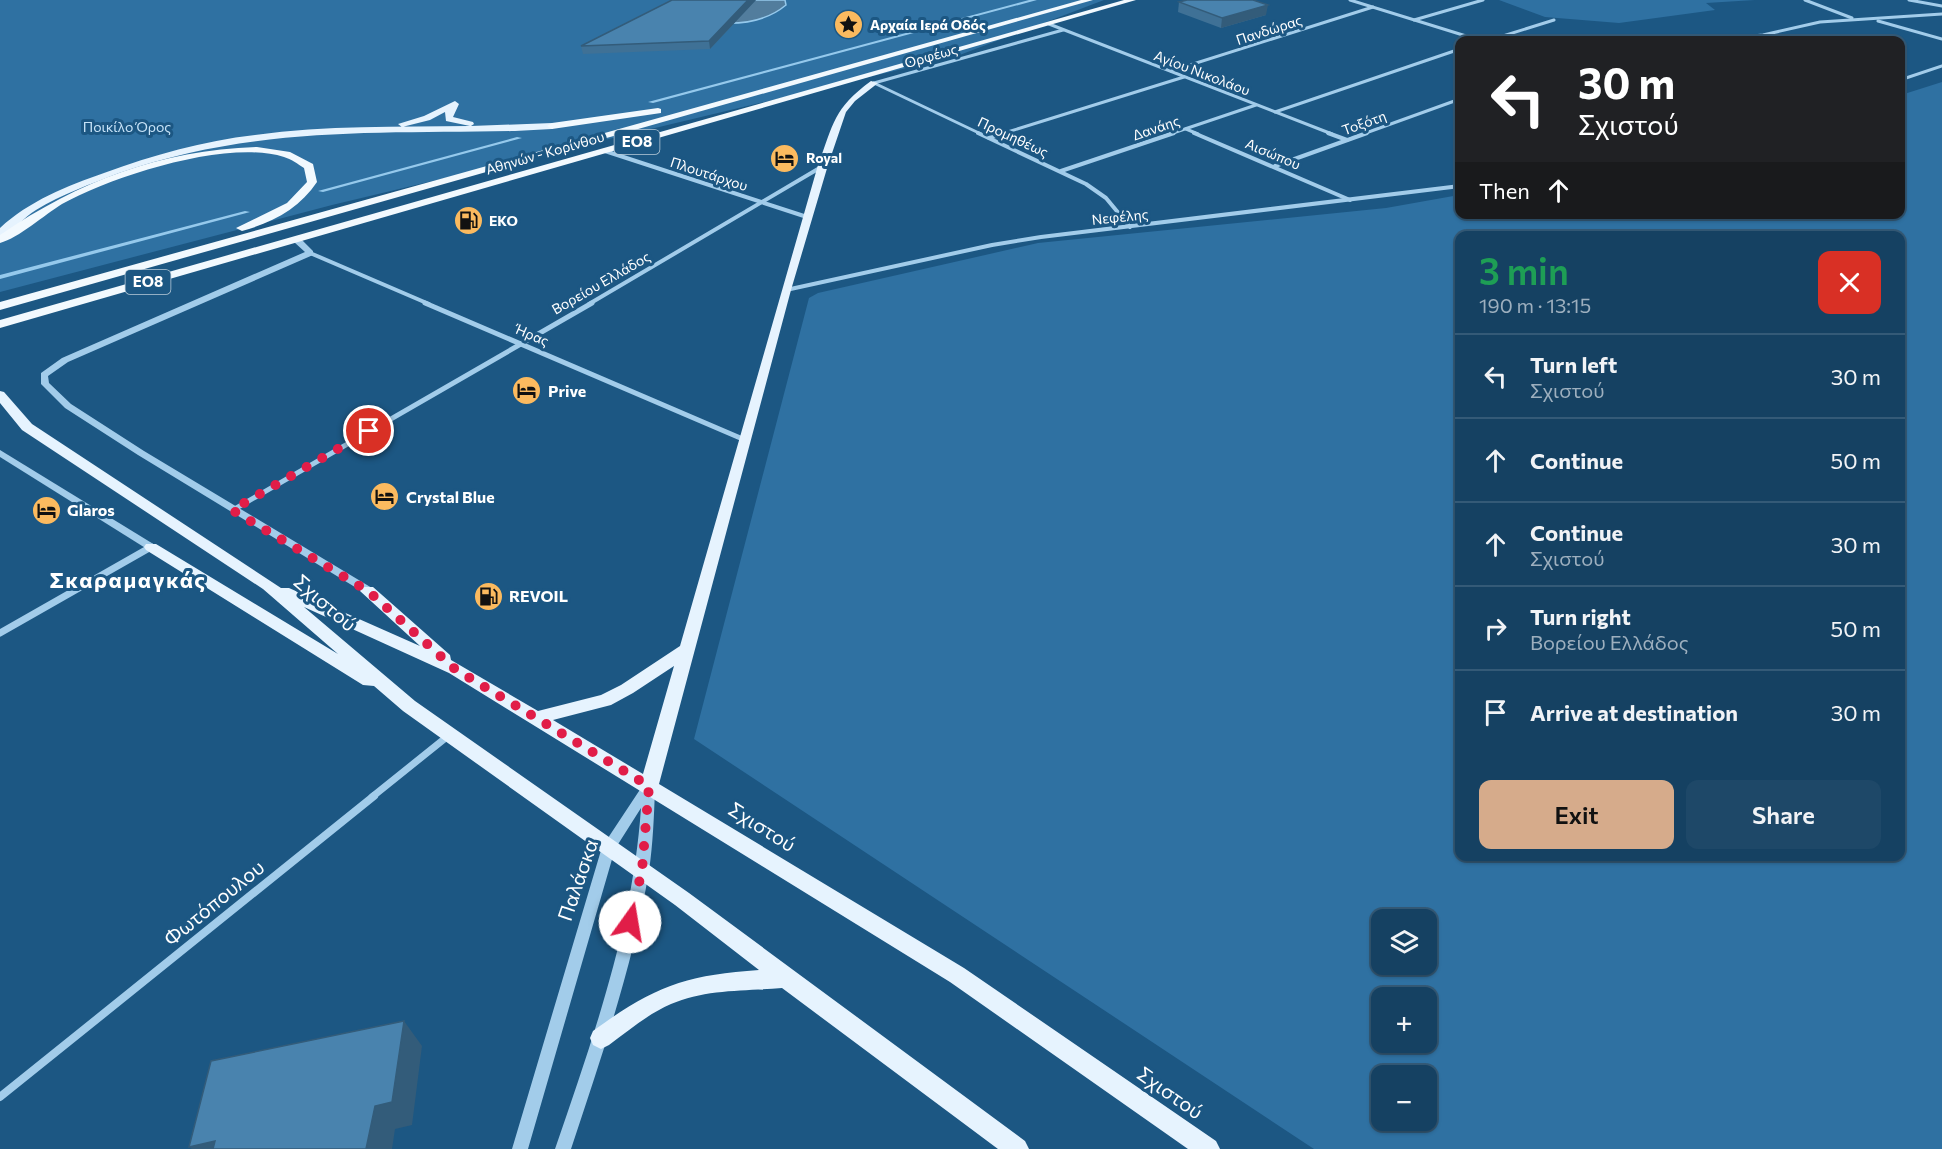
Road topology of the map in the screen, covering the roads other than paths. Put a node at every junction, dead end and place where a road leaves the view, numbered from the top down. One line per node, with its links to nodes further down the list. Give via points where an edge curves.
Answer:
1 (1089, 0): 27 (highway, Αθηνών - Κορίνθου / ΕΟ8)
2 (1132, 0): 14 (highway, Αθηνών - Κορίνθου / ΕΟ8)
3 (1350, 0): 8 (street)
4 (1483, 0): 10 (street)
5 (1804, 0): 12 (street)
6 (1909, 0): 7 (street)
7 (1942, 6)
8 (1373, 7): 10 (street); 23 (street, Πανδώρας)
9 (1942, 14): 13 (street)
10 (1413, 20): 16 (street)
11 (1554, 20): 17 (street)
12 (1856, 20): 13 (street); 18 (street, via 1820,22)
13 (1872, 20): 19 (street)
14 (1049, 24): 15 (street, Αγίου Νικολάου); 20 (highway, Αθηνών - Κορίνθου / ΕΟ8)
15 (1063, 30): 23 (street, Αγίου Νικολάου); 26 (street, Ορφέως)
16 (1466, 36)
17 (1503, 36)
18 (1753, 36)
19 (1942, 39)
20 (977, 45): 26 (highway); 36 (highway, Αθηνών - Κορίνθου / ΕΟ8)
21 (1455, 51): 30 (street)
22 (1942, 66): 25 (street)
23 (1170, 71): 24 (street, Αγίου Νικολάου)
24 (1185, 77): 29 (street, Αγίου Νικολάου); 34 (street)
25 (1905, 78)
26 (874, 83): 34 (street, Προμηθέως); 37 (main road, via 842,112)
27 (728, 101): 31 (highway); 49 (highway, Αθηνών - Κορίνθου / ΕΟ8)
28 (1455, 101): 35 (street, Τοξότη)
29 (1256, 105): 30 (street, Αγίου Νικολάου); 32 (street, Δανάης)
30 (1275, 112): 35 (street, Αγίου Νικολάου)
31 (552, 126): 33 (main road); 33 (main road, via 457,122 448,117 455,104 418,121)
32 (1186, 129): 38 (street, Αισώπου); 39 (street, Δανάης)
33 (356, 131): 45 (main road, via 254,137 164,156 60,194 20,217)
34 (989, 138): 39 (street, Προμηθέως)
35 (1347, 140): 38 (street, Τοξότη)
36 (605, 151): 42 (street, Πλουτάρχου); 47 (highway, Αθηνών - Κορίνθου / ΕΟ8)
37 (823, 165): 42 (street, Βορείου Ελλάδος); 43 (main road)
38 (1275, 166): 41 (street, Αισώπου)
39 (1061, 171): 44 (street, Προμηθέως, via 1106,198)
40 (1455, 187): 41 (street, Νεφέλης)
41 (1352, 201): 44 (street, Νεφέλης)
42 (764, 203): 43 (street, Πλουτάρχου); 53 (street, Βορείου Ελλάδος)
43 (807, 217): 50 (main road)
44 (1130, 227): 50 (street, Νεφέλης, via 992,245)
45 (0, 234)
46 (0, 240): 49 (highway, via 78,193 178,159 235,151 278,152 297,158 312,171 308,190 270,217)
47 (297, 240): 48 (street, Ήρας); 52 (highway, Αθηνών - Κορίνθου / ΕΟ8)
48 (310, 253): 53 (street, Ήρας); 57 (street, Σχιστού, via 65,360 44,375 45,384 68,406)
49 (68, 287): 51 (highway, Αθηνών - Κορίνθου / ΕΟ8)
50 (786, 290): 55 (main road)
51 (0, 306)
52 (0, 324)
53 (519, 344): 55 (street, Ήρας); 57 (street, Βορείου Ελλάδος)
54 (0, 395): 59 (main road, Σχιστού, via 27,427)
55 (745, 440): 62 (main road)
56 (0, 453): 58 (street)
57 (232, 510): 60 (street, Σχιστού)
58 (151, 547): 61 (street); 64 (main road)
59 (267, 585): 63 (main road, Σχιστού); 64 (main road, Σχιστού)
60 (368, 591): 63 (main road)
61 (0, 633)
62 (687, 649): 65 (main road, via 605,700); 67 (main road)
63 (455, 669): 65 (main road, Σχιστού)
64 (409, 706): 66 (main road, Σχιστού)
65 (536, 718): 67 (main road, Σχιστού)
66 (450, 734): 68 (main road, Σχιστού); 72 (street, Φωτόπουλου)
67 (649, 786): 68 (street, Παλάσκα); 69 (street); 76 (main road, Σχιστού, via 957,975)
68 (609, 847): 69 (main road, Σχιστού); 73 (street, Παλάσκα)
69 (642, 870): 70 (main road, Σχιστού); 71 (street)
70 (785, 978): 71 (main road, via 701,986 673,993 643,1007); 75 (main road, Σχιστού)
71 (601, 1038): 74 (street)
72 (0, 1097)
73 (520, 1149)
74 (562, 1149)
75 (1017, 1149)
76 (1208, 1149)

